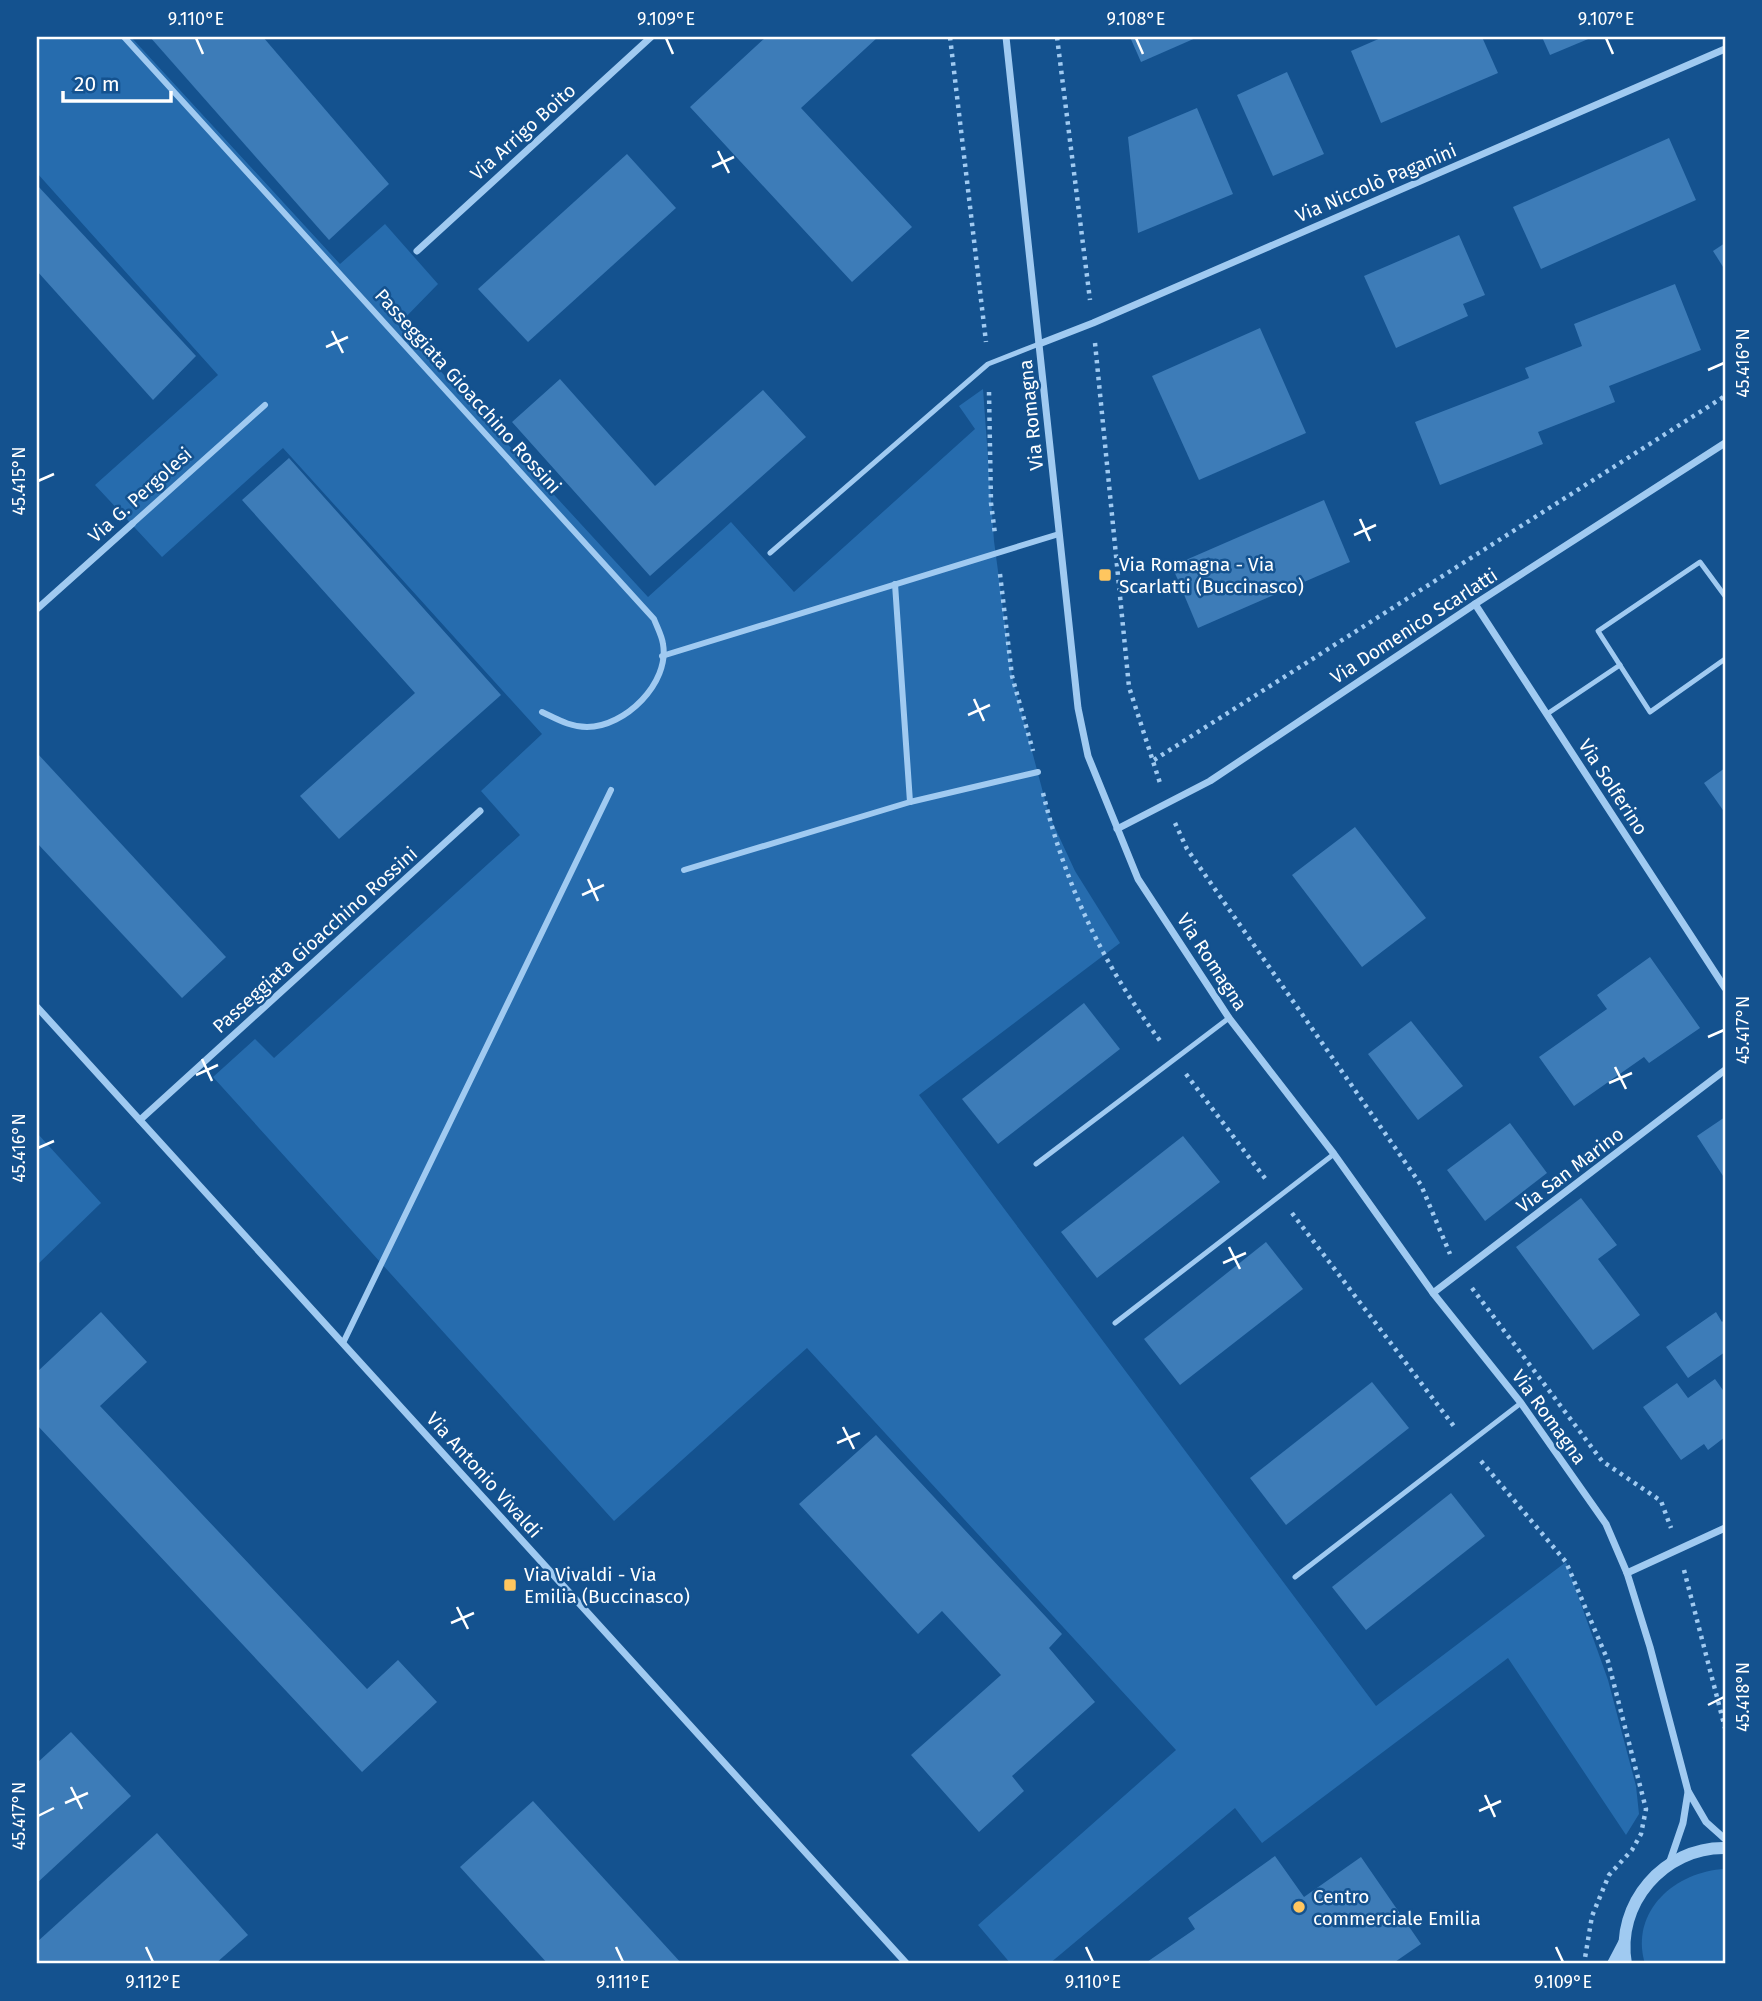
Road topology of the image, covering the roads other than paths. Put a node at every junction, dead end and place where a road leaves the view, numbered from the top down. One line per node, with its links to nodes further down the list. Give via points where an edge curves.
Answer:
1 (124, 37): 16 (street, Passeggiata Gioacchino Rossini, via 653,619 664,645)
2 (651, 37): 5 (street, Via Arrigo Boito)
3 (1006, 37): 6 (street, Via Romagna)
4 (1725, 49): 6 (street, Via Niccolò Paganini)
5 (417, 251)
6 (1039, 344): 10 (street, Via Romagna); 11 (lane, via 988,364)
7 (265, 405): 9 (street, Via G. Pergolesi)
8 (1725, 443): 14 (street, Via Domenico Scarlatti)
9 (132, 524): 15 (street, Via G. Pergolesi)
10 (1059, 534): 12 (street); 25 (street, Via Romagna, via 1078,708 1088,756)
11 (770, 553)
12 (895, 584): 16 (street); 23 (street)
13 (1725, 596): 18 (lane, via 1700,562 1598,631)
14 (1475, 604): 20 (street, Via Solferino); 25 (street, Via Domenico Scarlatti, via 1210,781)
15 (37, 610)
16 (662, 656): 19 (street, via 660,676 620,719 589,727 569,725)
17 (1725, 659): 18 (lane, via 1650,712)
18 (1620, 665): 20 (lane)
19 (542, 712)
20 (1547, 714): 27 (street, Via Solferino)
21 (1038, 772): 23 (street)
22 (611, 790): 36 (street)
23 (910, 802): 26 (street)
24 (480, 811): 31 (street, Passeggiata Gioacchino Rossini)
25 (1117, 829): 29 (street, Via Romagna, via 1138,878)
26 (684, 870)
27 (1725, 988)
28 (37, 1007): 31 (street, Via Antonio Vivaldi)
29 (1229, 1018): 32 (street, Via Romagna); 33 (lane)
30 (1725, 1070): 34 (street, Via San Marino)
31 (140, 1120): 36 (street, Via Antonio Vivaldi)
32 (1334, 1154): 34 (street, Via Romagna); 35 (lane)
33 (1036, 1164)
34 (1433, 1293): 37 (street, Via Romagna)
35 (1115, 1323)
36 (343, 1343): 46 (street, Via Antonio Vivaldi)
37 (1521, 1403): 39 (street, Via Romagna, via 1606,1524); 40 (lane)
38 (1725, 1528): 39 (street)
39 (1627, 1573): 41 (street, Via Romagna)
40 (1295, 1577)
41 (1688, 1791): 42 (street, Via Romagna, via 1706,1822); 44 (street, Via Romagna, via 1684,1823)
42 (1725, 1839)
43 (1725, 1849): 44 (street, via 1702,1850)
44 (1669, 1864): 45 (street, via 1646,1885 1630,1912)
45 (1624, 1943): 47 (street); 48 (street)
46 (908, 1964)
47 (1613, 1964)
48 (1626, 1964)

